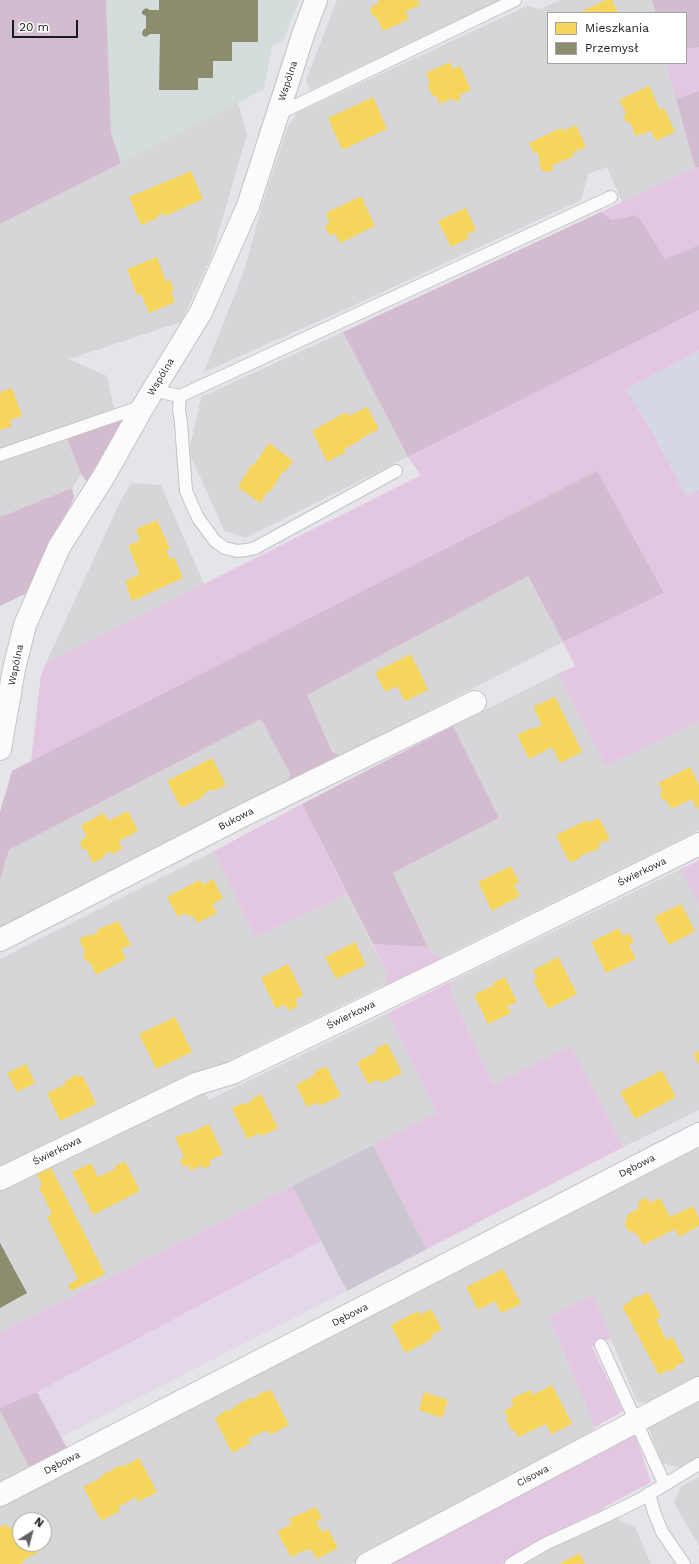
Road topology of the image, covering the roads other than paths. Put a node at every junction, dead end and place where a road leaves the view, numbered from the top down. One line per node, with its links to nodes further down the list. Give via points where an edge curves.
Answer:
1 (316, 0): 3 (street, Wspólna)
2 (515, 0): 3 (lane)
3 (276, 115): 5 (street, Wspólna, via 248,206 201,312)
4 (611, 197): 6 (lane)
5 (156, 386): 6 (lane, via 165,393); 7 (street, Wspólna)
6 (180, 396): 9 (lane, via 186,491 198,518 215,541 225,548 237,551 255,548)
7 (144, 405): 8 (lane); 11 (street, Wspólna, via 104,476 59,547 25,625 14,669)
8 (0, 455)
9 (396, 471)
10 (474, 702): 13 (street, Bukowa, via 246,814)
11 (0, 749)
12 (699, 844): 15 (street, Świerkowa, via 232,1073 196,1084)
13 (0, 940)
14 (699, 1134): 22 (street, Dębowa)
15 (0, 1178)
16 (601, 1345): 18 (lane)
17 (699, 1388): 18 (street, Cisowa)
18 (635, 1422): 20 (lane); 23 (street, Cisowa)
19 (699, 1464): 20 (lane)
20 (664, 1483): 21 (lane)
21 (649, 1493): 24 (lane, via 545,1544); 25 (lane, via 662,1532)
22 (0, 1495)
23 (367, 1564)
24 (511, 1564)
25 (684, 1564)

